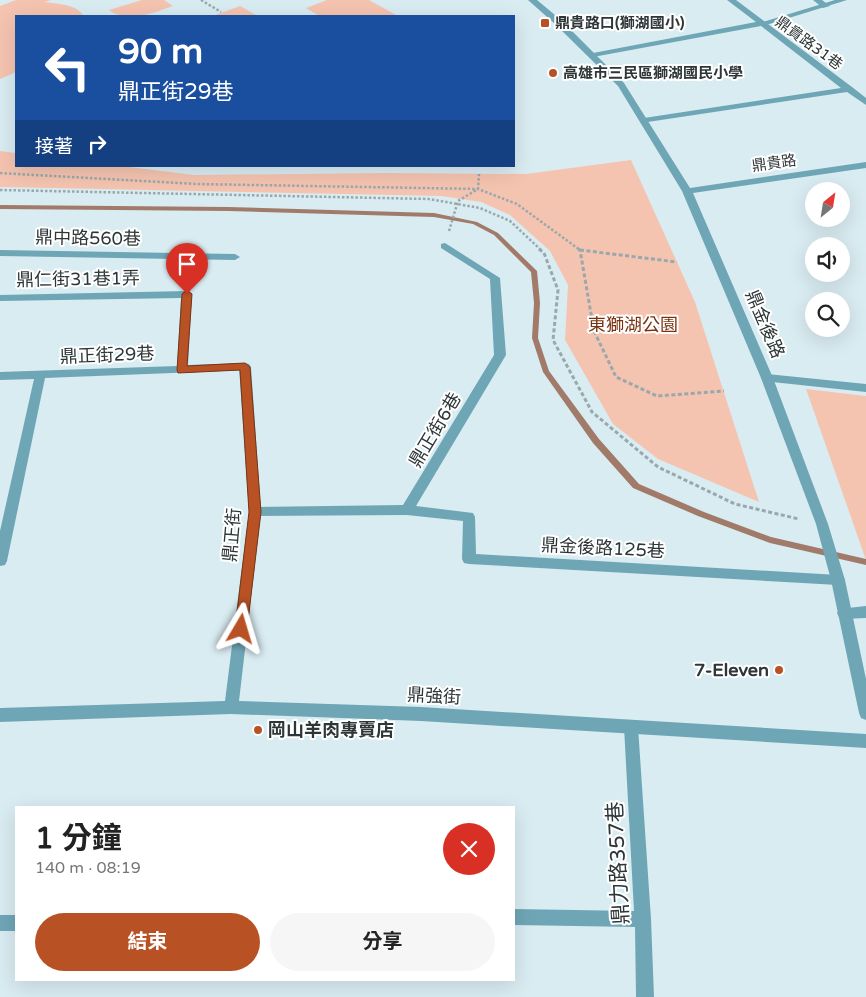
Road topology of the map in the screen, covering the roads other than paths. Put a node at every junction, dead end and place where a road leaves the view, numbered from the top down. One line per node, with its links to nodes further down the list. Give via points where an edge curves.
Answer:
1 (532, 0): 7 (street, 鼎金後路)
2 (731, 0): 6 (street, 鼎貴路31巷)
3 (817, 0): 5 (street)
4 (843, 0): 5 (street)
5 (826, 6): 6 (street)
6 (760, 24): 7 (street); 8 (street, 鼎貴路31巷)
7 (593, 55): 10 (street, 鼎金後路, via 620,85)
8 (850, 90): 9 (street, 鼎貴路31巷); 10 (street)
9 (866, 102)
10 (644, 121): 12 (street, 鼎金後路)
11 (866, 165): 12 (street, 鼎貴路)
12 (687, 190): 21 (street, 鼎金後路)
13 (445, 246): 23 (street, 鼎正街6巷, via 496,278 500,355)
14 (0, 253): 15 (street, 鼎中路560巷)
15 (235, 257)
16 (0, 298): 18 (street, 鼎仁街31巷1弄, via 187,294)
17 (245, 367): 18 (street, 鼎正街29巷); 24 (street, 鼎正街)
18 (182, 370): 19 (street, 鼎正街29巷)
19 (40, 374): 20 (street, 鼎正街29巷); 25 (street)
20 (0, 376)
21 (767, 378): 22 (street); 26 (street, 鼎金後路, via 822,524)
22 (866, 388)
23 (407, 510): 24 (street); 26 (street, 鼎金後路125巷, via 469,517 469,559)
24 (255, 512): 29 (street, 鼎正街)
25 (0, 561)
26 (838, 580): 28 (street, 鼎金後路)
27 (866, 612): 28 (street)
28 (844, 613): 30 (street, 鼎金後路)
29 (231, 707): 31 (street, 鼎強街); 32 (street, 鼎強街)
30 (866, 713)
31 (0, 715)
32 (631, 727): 33 (street, 鼎強街); 35 (street, 鼎力路357巷)
33 (866, 741)
34 (515, 917): 35 (street)
35 (643, 919): 38 (street, 鼎力路357巷)
36 (0, 923): 37 (street)
37 (15, 923)
38 (645, 997)

